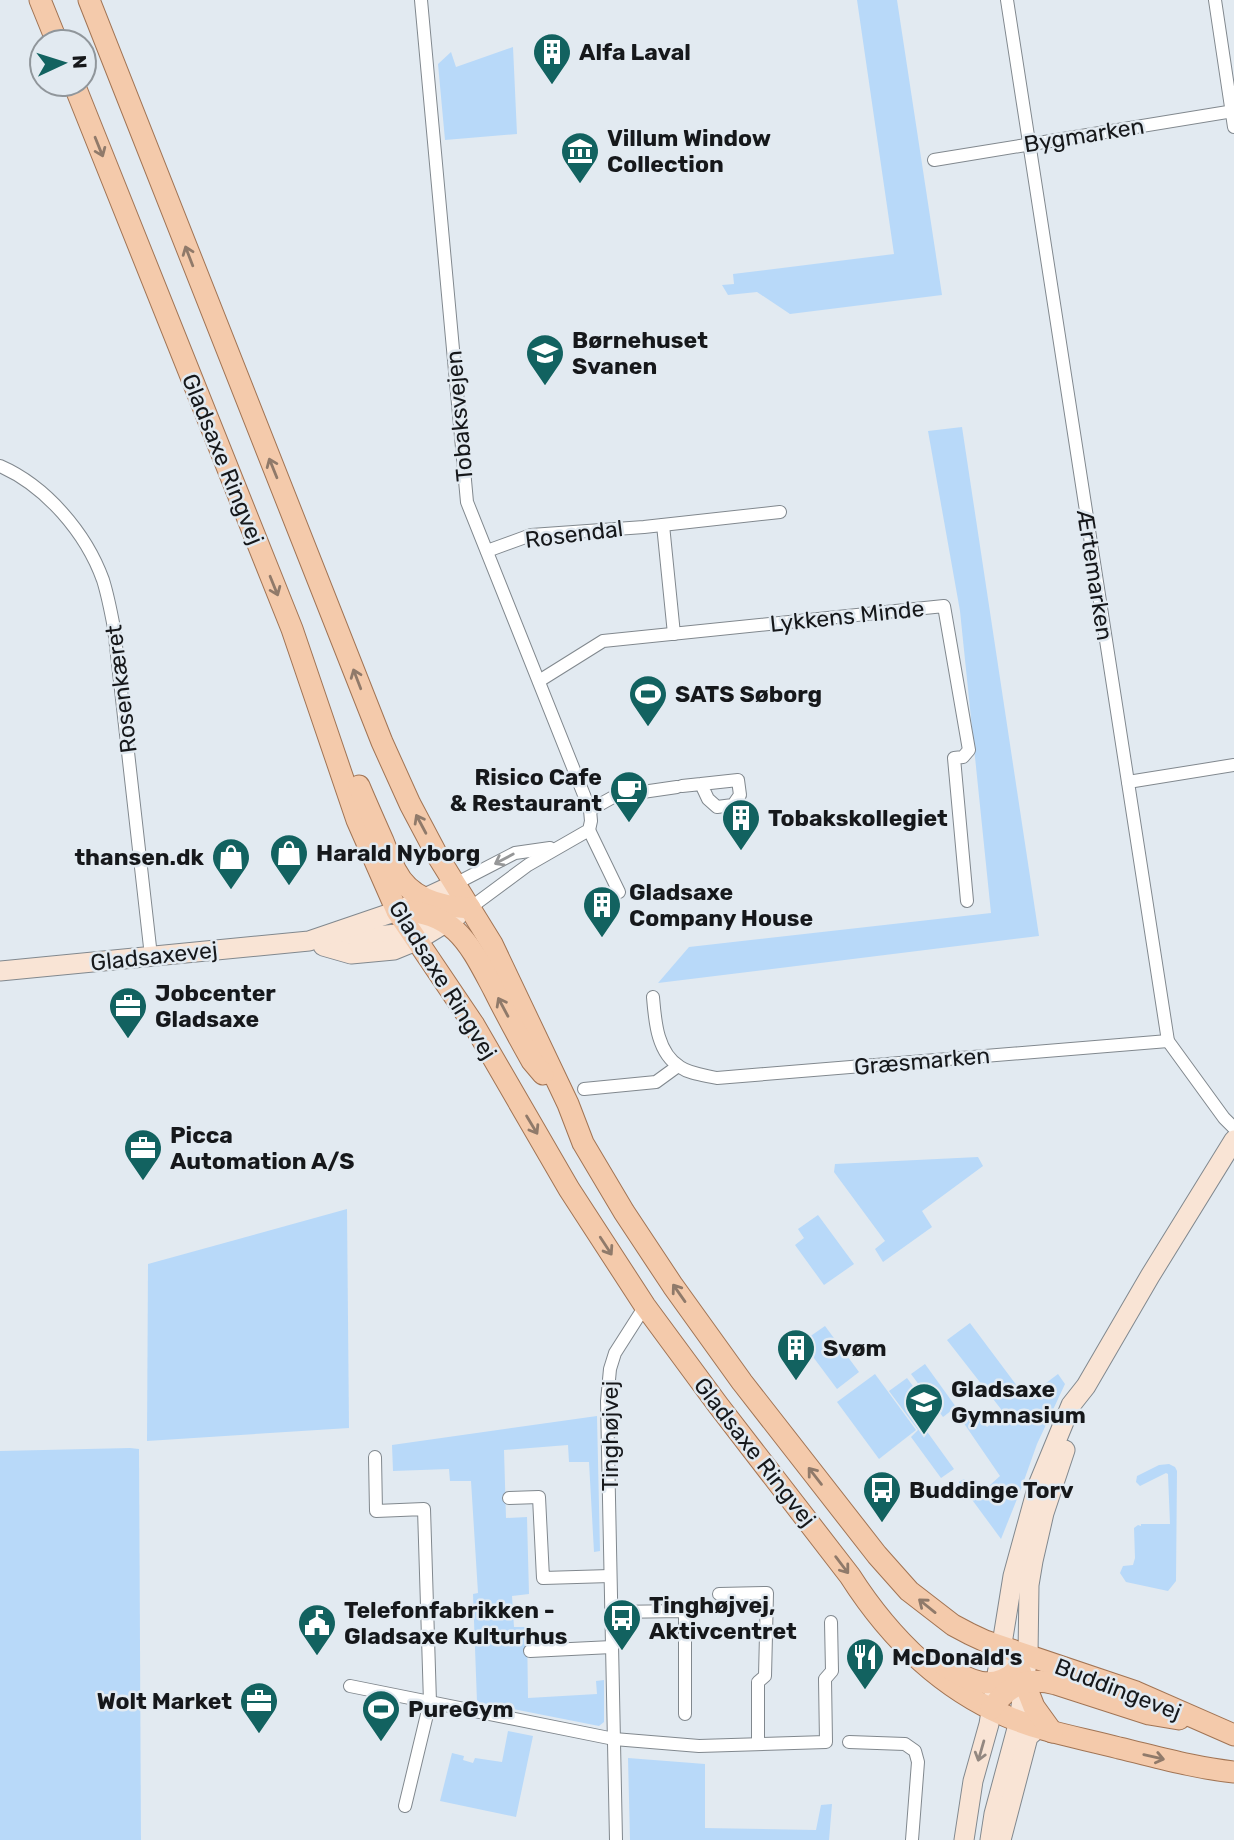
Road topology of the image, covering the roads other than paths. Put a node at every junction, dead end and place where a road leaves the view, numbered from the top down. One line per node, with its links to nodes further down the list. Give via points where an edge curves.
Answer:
1 (40, 0): 6 (main road)
2 (89, 0): 27 (main road, Gladsaxe Ringvej, one-way to 2, via 437,855 382,742)
3 (421, 0): 15 (street, Tobaksvejen, via 467,502)
4 (1007, 0): 10 (street, Ærtemarken)
5 (1215, 0): 8 (street)
6 (51, 28)
7 (80, 98): 18 (main road, Gladsaxe Ringvej, one-way to 18, via 292,629)
8 (1233, 111): 9 (street); 10 (street, Bygmarken)
9 (1234, 127)
10 (1028, 144): 11 (street, Bygmarken); 20 (street, Ærtemarken)
11 (934, 160)
12 (0, 466): 31 (street, Rosenkæret, via 41,492 65,516 94,559 107,592)
13 (780, 512): 14 (street, Rosendal)
14 (663, 525): 15 (street, Rosendal, via 531,535); 16 (street)
15 (487, 551): 17 (street, Tobaksvejen)
16 (674, 634): 17 (street, Lykkens Minde, via 603,641); 26 (street, Lykkens Minde, via 944,606 969,750 954,758)
17 (539, 681): 22 (street, Tobaksvejen)
18 (326, 730): 27 (main road, via 356,781 396,872 406,886); 29 (main road, Gladsaxe Ringvej, via 357,820)
19 (1234, 765): 20 (street)
20 (1128, 782): 34 (street, Ærtemarken)
21 (701, 784): 22 (street, via 615,796)
22 (590, 810): 23 (street, Tobaksvejen)
23 (589, 830): 24 (street); 25 (street, Tobaksvejen)
24 (557, 847): 27 (street, one-way to 27, via 515,853); 28 (street)
25 (619, 892)
26 (967, 901)
27 (437, 902): 28 (main road, Gladsaxe Ringvej); 28 (street, Gladsaxevej); 29 (street, Gladsaxevej); 29 (main road, via 409,910); 37 (main road, one-way to 27, via 532,1061 467,942)
28 (470, 908): 37 (main road, Gladsaxe Ringvej, via 492,944)
29 (407, 927): 30 (street, Gladsaxevej); 30 (street, Gladsaxevej, via 394,950 351,954); 40 (main road, Gladsaxe Ringvej, one-way to 40, via 474,1025 569,1189)
30 (309, 941): 31 (street, Gladsaxevej)
31 (150, 956): 32 (street, Gladsaxevej)
32 (0, 971)
33 (653, 997): 35 (street, via 664,1050)
34 (1168, 1041): 35 (street, Græsmarken, via 717,1078); 38 (street, Ærtemarken)
35 (678, 1066): 36 (street, via 656,1082)
36 (584, 1089)
37 (568, 1104): 51 (main road, Gladsaxe Ringvej, one-way to 37, via 909,1591 861,1536 673,1286 583,1143)
38 (1234, 1128)
39 (1232, 1147): 41 (street)
40 (645, 1306): 44 (street, Tinghøjvej, via 610,1369); 46 (main road, Gladsaxe Ringvej, one-way to 46)
41 (1086, 1387): 51 (street, via 1044,1513); 51 (street, via 1071,1405 1038,1485 1013,1576)
42 (375, 1457): 53 (street, via 376,1511 424,1509)
43 (509, 1498): 44 (street, via 539,1497 543,1578)
44 (610, 1576): 47 (street, Tinghøjvej)
45 (719, 1594): 59 (street, via 767,1592 765,1676 758,1682)
46 (870, 1606): 51 (main road, via 963,1678 980,1682); 55 (main road, Gladsaxe Ringvej, via 914,1656 951,1686)
47 (611, 1612): 49 (street, Tinghøjvej); 54 (street, via 685,1611)
48 (831, 1622): 59 (street, via 832,1671 825,1679 826,1742)
49 (612, 1647): 50 (street); 57 (street, Tinghøjvej)
50 (530, 1651)
51 (1008, 1666): 55 (street); 55 (main road, via 1000,1698); 55 (main road, via 1039,1715); 56 (main road, Buddingevej, via 1136,1692)
52 (350, 1686): 53 (street)
53 (430, 1702): 57 (street); 61 (street)
54 (685, 1714)
55 (1021, 1721): 60 (main road, one-way to 60, via 1154,1757); 64 (street, one-way to 64, via 973,1781); 65 (street, via 984,1809); 66 (street); 67 (street, via 1028,1737)
56 (1234, 1735)
57 (614, 1739): 59 (street, via 699,1746); 62 (street, Tinghøjvej)
58 (849, 1742): 63 (street, via 905,1744 915,1751)
59 (758, 1744)
60 (1234, 1772)
61 (405, 1806)
62 (616, 1840)
63 (912, 1840)
64 (964, 1840)
65 (983, 1840)
66 (990, 1840)
67 (1001, 1840)

